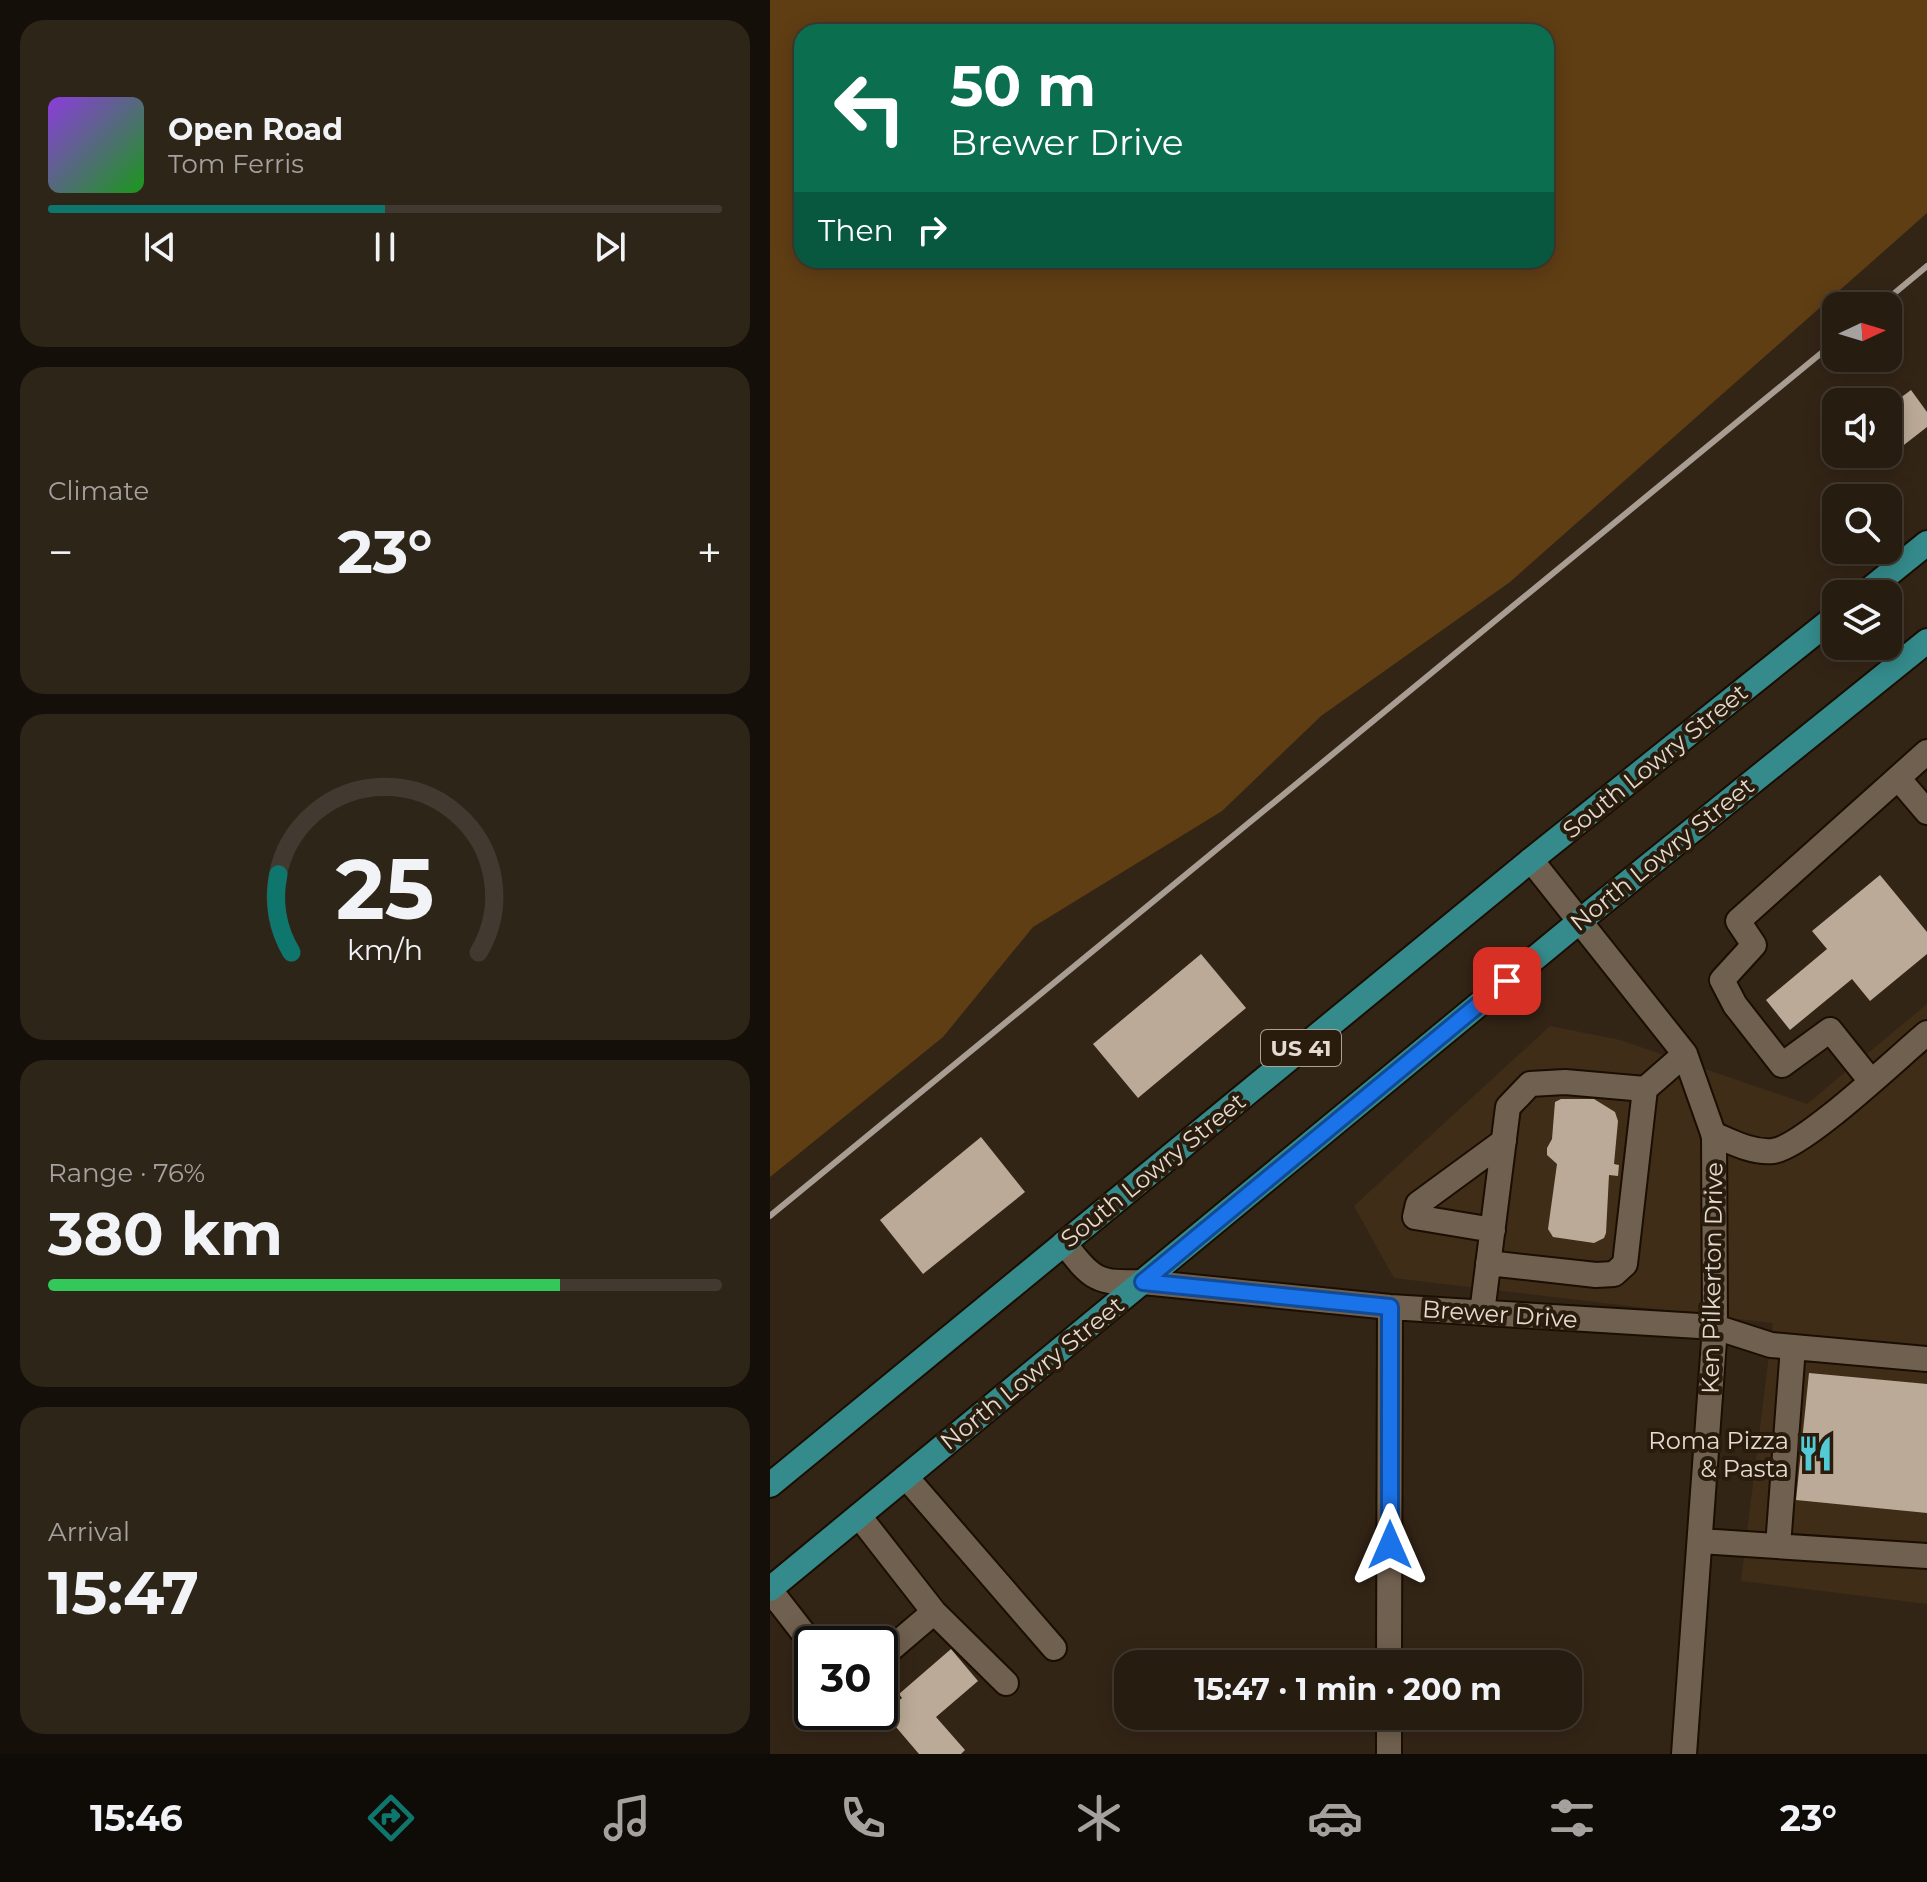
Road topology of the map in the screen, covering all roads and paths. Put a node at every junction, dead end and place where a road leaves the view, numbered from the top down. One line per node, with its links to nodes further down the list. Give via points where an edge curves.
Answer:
1 (1927, 543): 2 (main road)
2 (1881, 580)
3 (1822, 627): 8 (main road, South Lowry Street / US 41)
4 (1927, 641): 9 (main road, North Lowry Street)
5 (1927, 752): 6 (street)
6 (1898, 778): 7 (street); 12 (street, via 1738,921 1754,945 1722,980 1782,1065 1830,1030)
7 (1927, 812)
8 (1531, 860): 9 (street, Ken Pilkerton Drive); 17 (main road, South Lowry Street / US 41)
9 (1580, 921): 11 (street, Ken Pilkerton Drive); 19 (main road, North Lowry Street)
10 (1927, 1033): 12 (street)
11 (1685, 1054): 13 (street); 14 (street, Ken Pilkerton Drive)
12 (1870, 1080): 14 (street, via 1813,1129 1776,1151 1750,1149)
13 (1645, 1089): 15 (street, via 1530,1084 1508,1107); 18 (street, via 1625,1264 1614,1274 1596,1275)
14 (1713, 1134): 22 (street, Ken Pilkerton Drive)
15 (1504, 1141): 16 (street); 16 (street, via 1418,1204 1415,1217)
16 (1493, 1230): 18 (street)
17 (1064, 1243): 19 (street, Brewer Drive, via 1091,1277 1111,1283); 26 (main road, South Lowry Street / US 41)
18 (1488, 1263): 21 (street)
19 (1143, 1282): 20 (street, Brewer Drive); 25 (main road, North Lowry Street)
20 (1390, 1307): 21 (street, Brewer Drive); 36 (street)
21 (1482, 1313): 22 (street, Brewer Drive)
22 (1715, 1327): 23 (street, Brewer Drive); 28 (street, Ken Pilkerton Drive)
23 (1793, 1347): 24 (street, Brewer Drive); 29 (street)
24 (1927, 1359)
25 (906, 1477): 27 (main road, North Lowry Street); 35 (street)
26 (770, 1485)
27 (859, 1516): 31 (main road, North Lowry Street); 32 (street)
28 (1700, 1541): 29 (street); 40 (street, Ken Pilkerton Drive)
29 (1778, 1546): 30 (street)
30 (1927, 1556)
31 (770, 1589): 33 (street)
32 (934, 1612): 34 (street); 37 (street)
33 (798, 1626)
34 (898, 1643)
35 (1054, 1648)
36 (1389, 1650)
37 (1006, 1683)
38 (1389, 1730): 39 (street)
39 (1389, 1754)
40 (1684, 1754)

